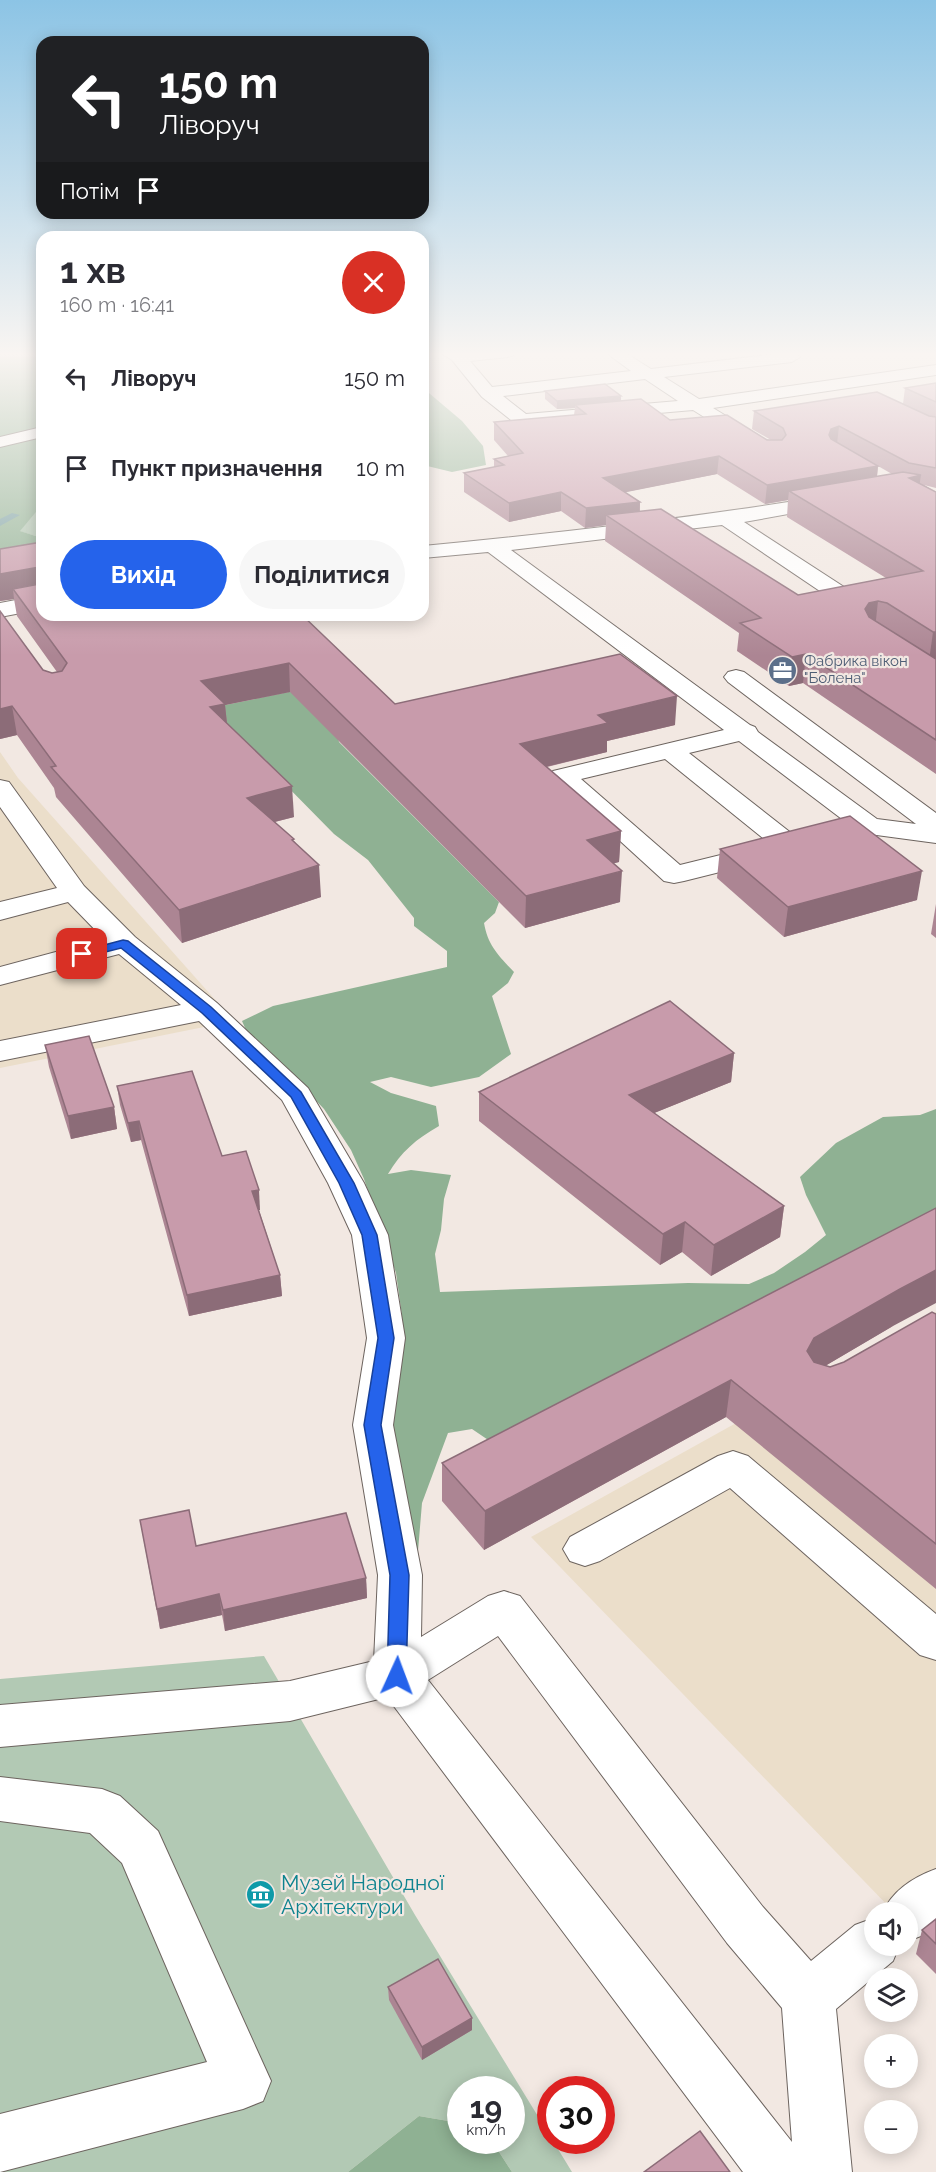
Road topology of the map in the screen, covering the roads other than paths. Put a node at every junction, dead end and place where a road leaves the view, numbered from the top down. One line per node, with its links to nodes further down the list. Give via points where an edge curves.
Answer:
1 (854, 497): 2 (street)
2 (726, 519): 3 (street); 5 (street)
3 (490, 544): 4 (street); 9 (street)
4 (429, 551)
5 (853, 603)
6 (36, 604): 7 (street)
7 (4, 617)
8 (736, 677): 12 (street)
9 (746, 732): 10 (street); 13 (street, via 869,826)
10 (669, 750): 10 (street, via 562,776 675,875 790,846)
11 (0, 788): 14 (street)
12 (936, 826)
13 (936, 835)
14 (74, 892): 15 (street); 16 (street)
15 (0, 911)
16 (123, 943): 17 (street); 18 (street)
17 (0, 976)
18 (206, 1010): 19 (street); 22 (street, via 296,1095 346,1183 370,1235 386,1338 373,1425 399,1575)
19 (0, 1052)
20 (585, 1549): 21 (street, via 733,1467)
21 (936, 1641)
22 (397, 1676): 23 (street, via 290,1701); 28 (street, via 504,1609 745,1924); 30 (street)
23 (0, 1726)
24 (0, 1799): 29 (street, via 102,1812 140,1847 243,2080)
25 (936, 1893): 26 (street)
26 (918, 1908)
27 (864, 1951): 28 (street)
28 (808, 1998): 31 (street)
29 (0, 2143)
30 (779, 2172)
31 (823, 2172)

